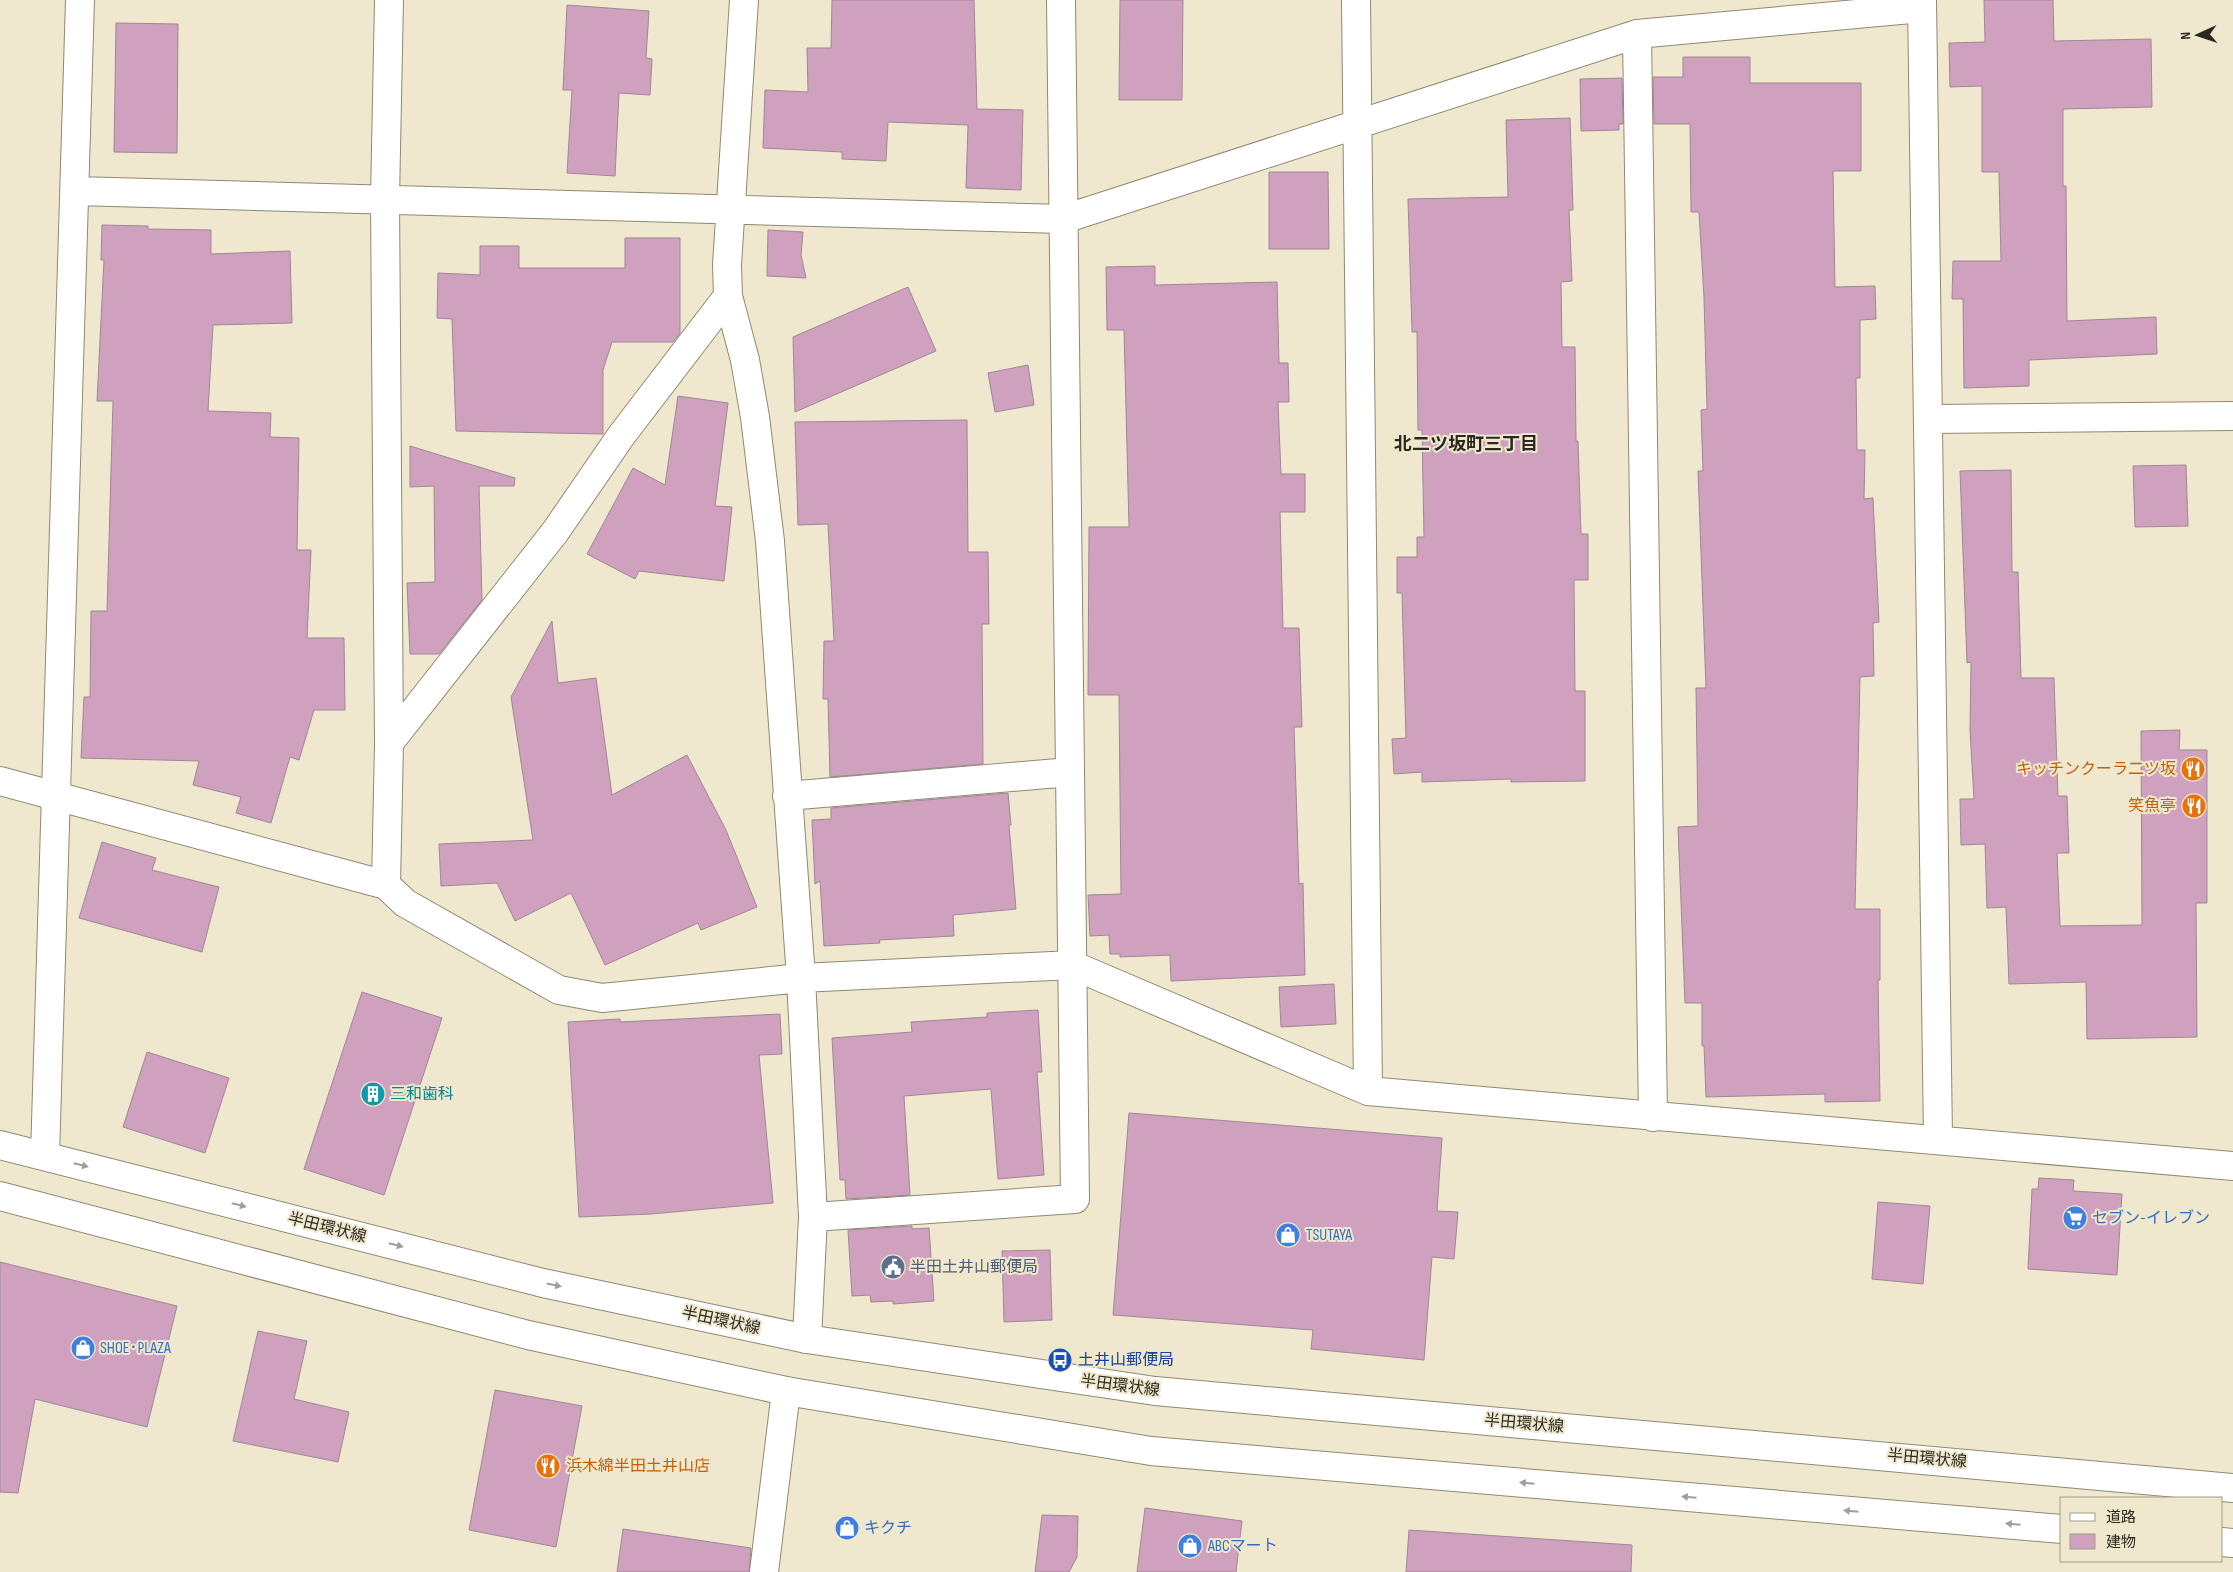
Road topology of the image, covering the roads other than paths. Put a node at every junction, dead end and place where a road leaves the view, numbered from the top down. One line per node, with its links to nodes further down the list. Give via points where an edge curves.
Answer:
1 (80, 0): 9 (street)
2 (389, 0): 10 (street)
3 (744, 0): 11 (street)
4 (1061, 0): 12 (street)
5 (1356, 0): 8 (street)
6 (1922, 4): 7 (street); 15 (street)
7 (1637, 34): 8 (street); 25 (street)
8 (1356, 123): 12 (street); 24 (street)
9 (76, 191): 10 (street); 19 (street)
10 (385, 199): 11 (street); 16 (street)
11 (732, 209): 12 (street); 13 (street)
12 (1064, 219): 17 (street)
13 (728, 296): 16 (street, via 620,436 556,532); 20 (street, via 755,417 770,541)
14 (2233, 416): 15 (street)
15 (1929, 419): 26 (street)
16 (388, 744): 21 (street)
17 (1070, 772): 20 (street); 22 (street)
18 (0, 781): 19 (street)
19 (55, 796): 21 (street); 28 (street)
20 (787, 796): 23 (street)
21 (386, 885): 23 (street, via 406,903 560,990 602,998)
22 (1072, 965): 23 (street); 24 (street); 31 (street, via 1074,1199)
23 (800, 978): 31 (street)
24 (1368, 1091): 25 (street)
25 (1653, 1117): 26 (street)
26 (1938, 1140): 29 (street)
27 (0, 1145): 28 (street, 半田環状線)
28 (46, 1156): 32 (street, 半田環状線, one-way to 32, via 543,1283)
29 (2233, 1166)
30 (0, 1196): 33 (street, via 528,1335)
31 (813, 1217): 32 (street)
32 (807, 1339): 34 (street, 半田環状線, via 1155,1391)
33 (786, 1391): 35 (street, one-way to 33, via 1151,1451); 36 (street)
34 (2233, 1488)
35 (2060, 1528)
36 (764, 1572)

